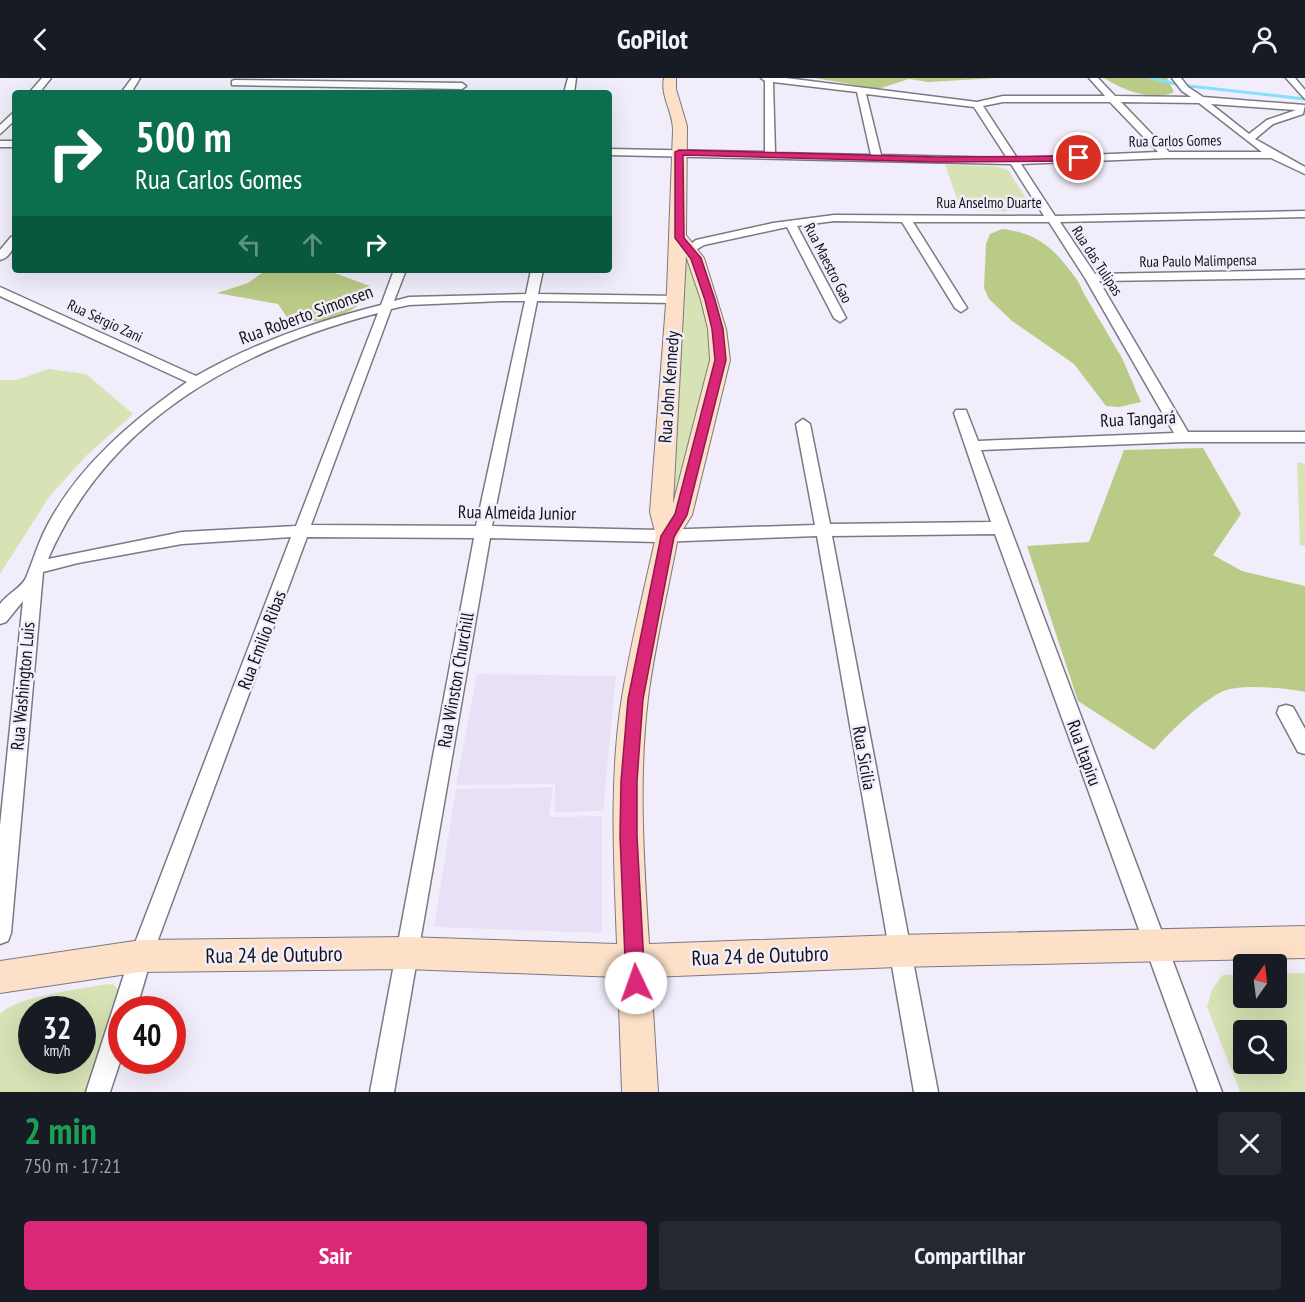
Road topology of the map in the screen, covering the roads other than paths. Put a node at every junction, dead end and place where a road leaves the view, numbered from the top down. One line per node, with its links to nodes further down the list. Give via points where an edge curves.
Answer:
1 (47, 78): 11 (street)
2 (660, 78): 9 (street, Rua John Kennedy)
3 (767, 78): 13 (street); 24 (street)
4 (1093, 78): 15 (street)
5 (1290, 78): 14 (street)
6 (233, 81): 8 (street)
7 (1180, 83): 16 (street)
8 (294, 84): 10 (street); 12 (street)
9 (670, 85): 23 (street, Rua John Kennedy, via 680,120)
10 (462, 86)
11 (37, 90)
12 (289, 90)
13 (861, 90): 17 (street); 27 (street)
14 (1305, 96)
15 (1113, 99): 16 (street); 17 (street, via 1003,99); 25 (street)
16 (1202, 100): 18 (street); 21 (street)
17 (977, 105): 28 (street, Rua das Tulipas)
18 (1305, 109): 21 (street, via 1270,122)
19 (12, 117): 20 (street)
20 (0, 131)
21 (1249, 139): 26 (street)
22 (612, 152): 23 (street, Rua Carlos Gomes)
23 (679, 152): 24 (street, Rua Carlos Gomes); 35 (street, Rua John Kennedy)
24 (770, 154): 27 (street, Rua Carlos Gomes)
25 (1166, 155): 26 (street, Rua Carlos Gomes); 28 (street, Rua Carlos Gomes)
26 (1273, 155): 29 (street)
27 (877, 158): 28 (street, Rua Carlos Gomes)
28 (1014, 161): 32 (street, Rua das Tulipas)
29 (1305, 171)
30 (1305, 214): 32 (street, Rua Anselmo Duarte)
31 (905, 218): 32 (street, Rua Anselmo Duarte); 33 (street, Rua Anselmo Duarte, via 834,218); 45 (street)
32 (1052, 219): 40 (street, Rua das Tulipas)
33 (790, 223): 35 (street, Rua Anselmo Duarte); 46 (street, Rua Maestro Gao)
34 (12, 243): 36 (street)
35 (682, 247): 43 (street, Rua John Kennedy, via 676,259); 57 (street, Rua John Kennedy, via 696,258 717,329 720,360 681,515)
36 (0, 257)
37 (399, 273): 44 (street, Rua Emilio Ribas)
38 (537, 273): 42 (street, Rua Winston Churchill)
39 (1305, 274): 40 (street, Rua Paulo Malimpensa)
40 (1091, 278): 50 (street, Rua das Tulipas)
41 (0, 291): 47 (street, Rua Sérgio Zani)
42 (533, 297): 43 (street, Rua Roberto Simonsen); 44 (street, Rua Roberto Simonsen); 56 (street, Rua Winston Churchill)
43 (675, 300): 57 (street, Rua John Kennedy, via 661,512)
44 (387, 305): 47 (street, Rua Roberto Simonsen, via 264,346); 55 (street, Rua Emilio Ribas)
45 (961, 308)
46 (840, 318)
47 (197, 381): 58 (street, Rua Roberto Simonsen, via 142,421 96,466 54,527)
48 (961, 413): 52 (street, Rua Itapiru)
49 (803, 424): 54 (street, Rua Sicilia)
50 (1184, 436): 51 (street, Rua Tangará); 52 (street, Rua Tangará)
51 (1305, 437)
52 (972, 446): 53 (street, Rua Itapiru)
53 (1001, 528): 54 (street, Rua Almeida Junior); 64 (street, Rua Itapiru)
54 (825, 530): 57 (street, Rua Almeida Junior); 65 (street, Rua Sicilia)
55 (303, 531): 56 (street, Rua Almeida Junior); 58 (street, Rua Almeida Junior, via 182,538 78,557); 67 (street, Rua Emilio Ribas)
56 (483, 532): 57 (street, Rua Almeida Junior); 66 (street, Rua Winston Churchill)
57 (667, 536): 68 (street, Rua John Kennedy, via 635,699 628,836)
58 (34, 575): 59 (street, Rua Roberto Simonsen); 62 (street, Rua Washington Luis)
59 (0, 617)
60 (1286, 713): 61 (street)
61 (1305, 746)
62 (0, 933)
63 (1305, 942): 64 (street, Rua 24 de Outubro)
64 (1154, 944): 65 (street, Rua 24 de Outubro); 76 (street, Rua Itapiru)
65 (897, 951): 68 (street, Rua 24 de Outubro); 75 (street, Rua Sicilia)
66 (406, 953): 67 (street, Rua 24 de Outubro); 68 (street, Rua 24 de Outubro); 73 (street, Rua Winston Churchill)
67 (141, 956): 69 (street, Rua 24 de Outubro); 70 (street, Rua Emilio Ribas)
68 (635, 962): 74 (street, Rua John Kennedy)
69 (0, 977)
70 (128, 996)
71 (108, 1061): 72 (street)
72 (98, 1092)
73 (382, 1092)
74 (640, 1092)
75 (926, 1092)
76 (1210, 1092)

